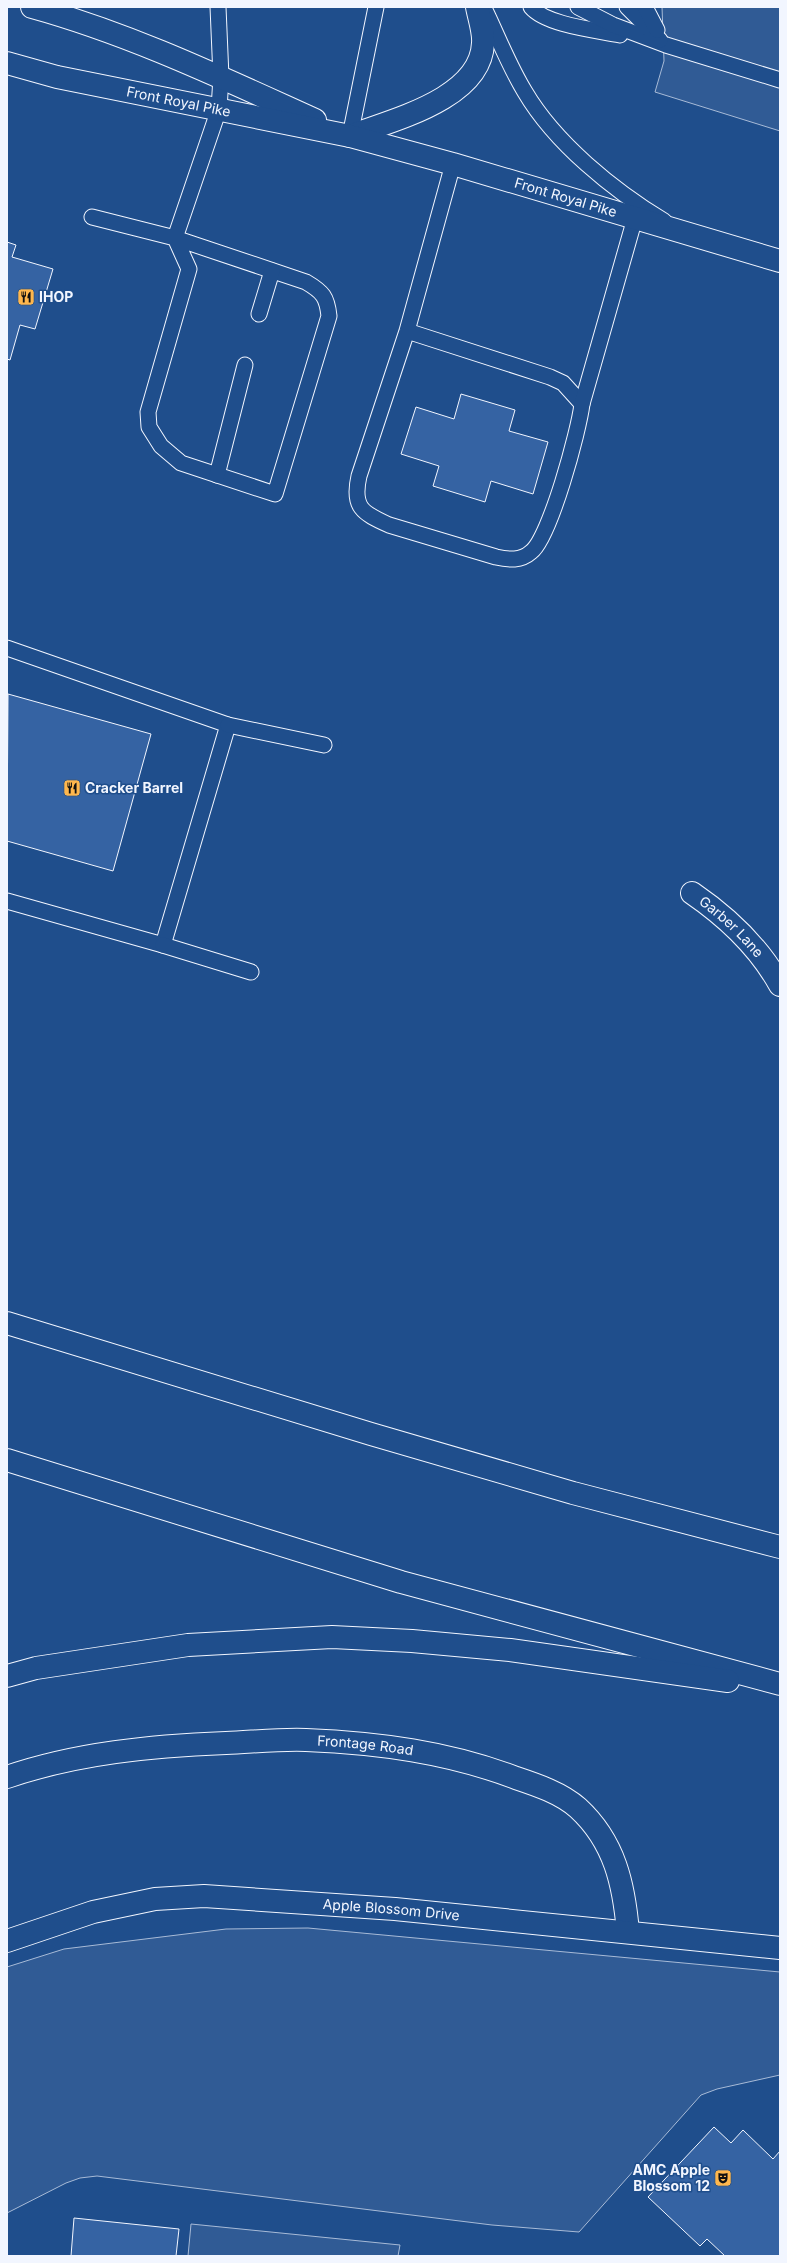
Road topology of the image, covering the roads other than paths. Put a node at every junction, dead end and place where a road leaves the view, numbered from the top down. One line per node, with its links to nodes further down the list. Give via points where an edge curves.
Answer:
1 (32, 7): 14 (main road, Front Royal Pike, via 91,25)
2 (218, 7): 14 (lane)
3 (376, 7): 17 (lane)
4 (477, 7): 17 (main road, via 482,49 477,65 461,84 432,105)
5 (483, 7): 21 (lane, via 525,92 542,117 588,164 618,189)
6 (531, 7): 12 (lane, via 551,20)
7 (550, 7): 12 (lane, via 569,19)
8 (578, 7): 12 (lane, via 613,25)
9 (600, 7): 12 (lane)
10 (627, 7): 12 (lane)
11 (646, 7): 12 (lane)
12 (666, 45): 15 (lane)
13 (7, 63): 16 (main road, Front Royal Pike, via 57,77)
14 (221, 78): 16 (lane); 17 (main road, Front Royal Pike)
15 (780, 80)
16 (219, 110): 17 (main road, Front Royal Pike); 22 (lane)
17 (350, 136): 18 (main road, Front Royal Pike)
18 (453, 164): 20 (main road, Front Royal Pike); 26 (lane)
19 (92, 217): 22 (lane)
20 (634, 218): 21 (main road, Front Royal Pike); 28 (lane)
21 (680, 231): 23 (main road, Front Royal Pike)
22 (175, 238): 24 (lane); 29 (lane, via 189,268 148,412 149,427 161,446 181,463)
23 (780, 261)
24 (272, 271): 25 (lane); 29 (lane, via 317,288 327,300 329,316 275,494)
25 (259, 314)
26 (407, 332): 28 (lane, via 563,382); 28 (lane, via 356,490 357,503 362,510 389,525 509,560 522,558 532,552 548,525 578,429)
27 (245, 365): 29 (lane)
28 (582, 404)
29 (217, 475)
30 (7, 648): 31 (lane)
31 (228, 726): 32 (lane); 35 (lane)
32 (324, 745)
33 (692, 892): 37 (main road, Garber Lane, via 715,908 754,947)
34 (7, 901): 35 (lane)
35 (163, 945): 36 (lane)
36 (251, 972)
37 (780, 985)
38 (7, 1323): 40 (main road, via 371,1434 558,1488)
39 (7, 1460): 42 (main road, via 401,1582)
40 (780, 1547)
41 (7, 1676): 43 (main road, via 50,1666 188,1646 332,1637 510,1650)
42 (780, 1684)
43 (780, 1690)
44 (7, 1777): 45 (main road, Frontage Road, via 75,1758 127,1750 174,1745 305,1740 412,1749 472,1762 548,1790 576,1807 587,1818 613,1855 625,1900)
45 (628, 1932): 46 (main road, Apple Blossom Drive, via 395,1909 204,1896 155,1899 93,1912); 47 (main road, Apple Blossom Drive)
46 (7, 1941)
47 (780, 1948)

